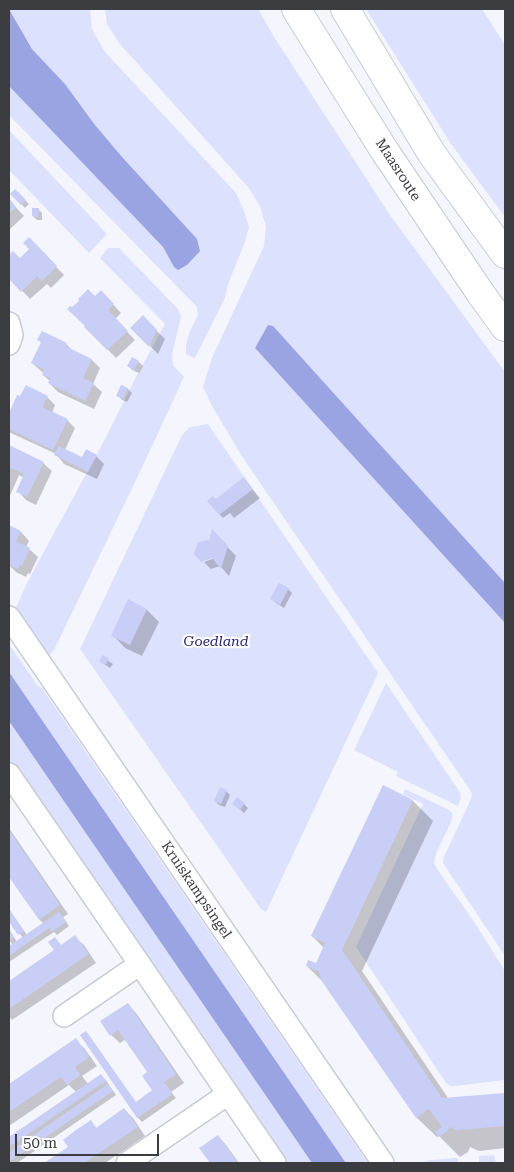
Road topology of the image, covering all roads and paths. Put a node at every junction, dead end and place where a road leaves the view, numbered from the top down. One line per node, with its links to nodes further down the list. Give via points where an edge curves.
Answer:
1 (296, 9): 5 (highway, Maasroute, via 390,158)
2 (345, 9): 3 (highway, via 432,154)
3 (505, 254)
4 (9, 323): 6 (street, via 12,335)
5 (505, 327)
6 (9, 344)
7 (9, 617): 14 (street, Kruiskampsingel)
8 (9, 774): 9 (street)
9 (140, 964): 10 (street); 11 (street)
10 (64, 1016)
11 (228, 1094): 12 (street); 13 (street)
12 (127, 1163)
13 (275, 1163)
14 (384, 1163)

